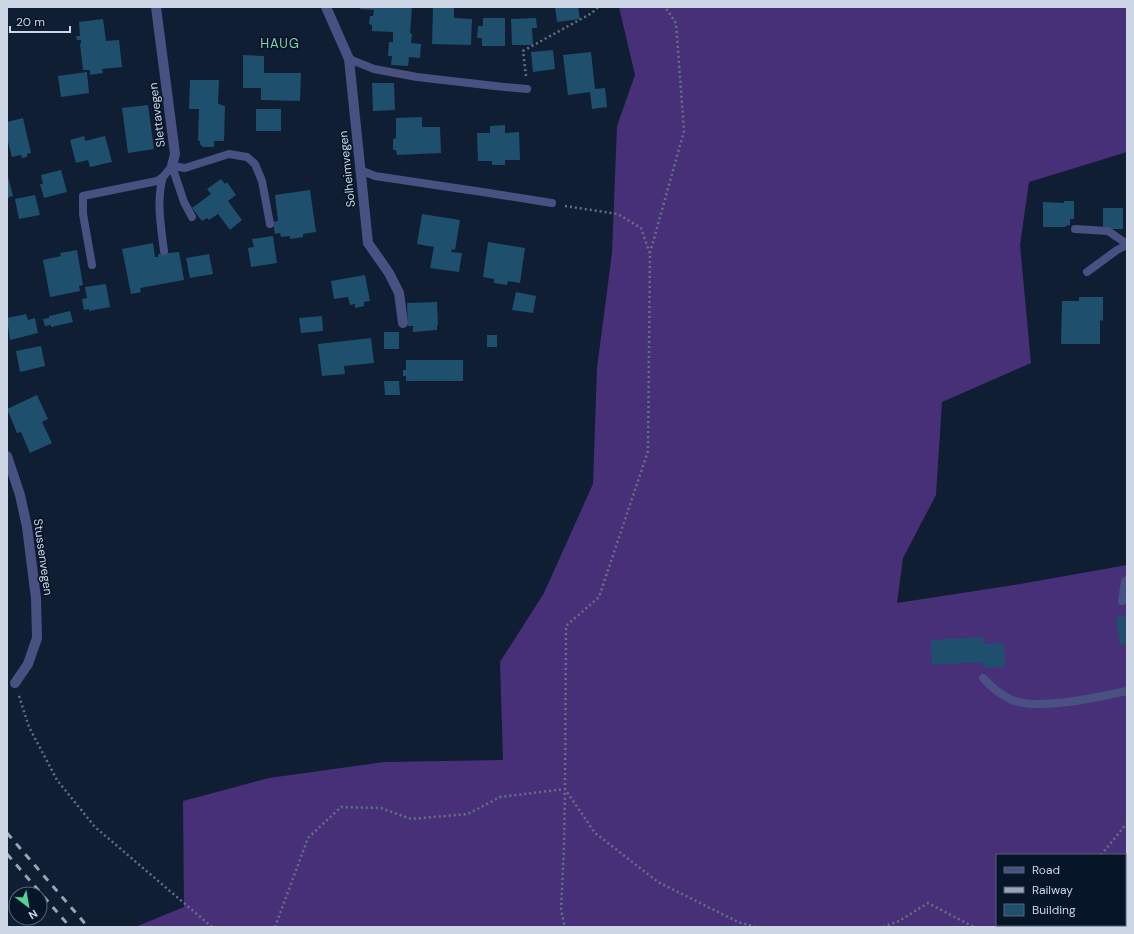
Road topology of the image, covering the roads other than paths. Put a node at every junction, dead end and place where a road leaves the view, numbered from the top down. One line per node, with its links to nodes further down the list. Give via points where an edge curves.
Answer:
1 (156, 7): 5 (street, Slettavegen, via 175,154)
2 (326, 7): 3 (street, Solheimvegen)
3 (349, 59): 4 (lane, via 374,69 417,77); 6 (street, Solheimvegen)
4 (527, 89)
5 (172, 166): 7 (lane); 9 (lane, Slettavegen); 10 (lane, via 185,168 229,154 247,157 255,164 262,181)
6 (360, 170): 8 (lane, via 375,176 489,192); 16 (street, Solheimvegen, via 368,243 390,273 399,293)
7 (163, 177): 13 (lane, via 159,206); 14 (lane, via 157,181 83,196 82,214)
8 (552, 204)
9 (192, 217)
10 (270, 224)
11 (1075, 229): 12 (lane, via 1108,231)
12 (1127, 244): 15 (lane)
13 (164, 251)
14 (92, 265)
15 (1087, 272)
16 (403, 323)
17 (7, 456): 21 (street, Stussenvegen, via 27,527 36,598 37,638 28,664)
18 (1127, 580): 19 (lane)
19 (1122, 601)
20 (983, 678): 22 (lane, via 992,688 1013,700 1029,703 1046,704)
21 (15, 683)
22 (1127, 691)

